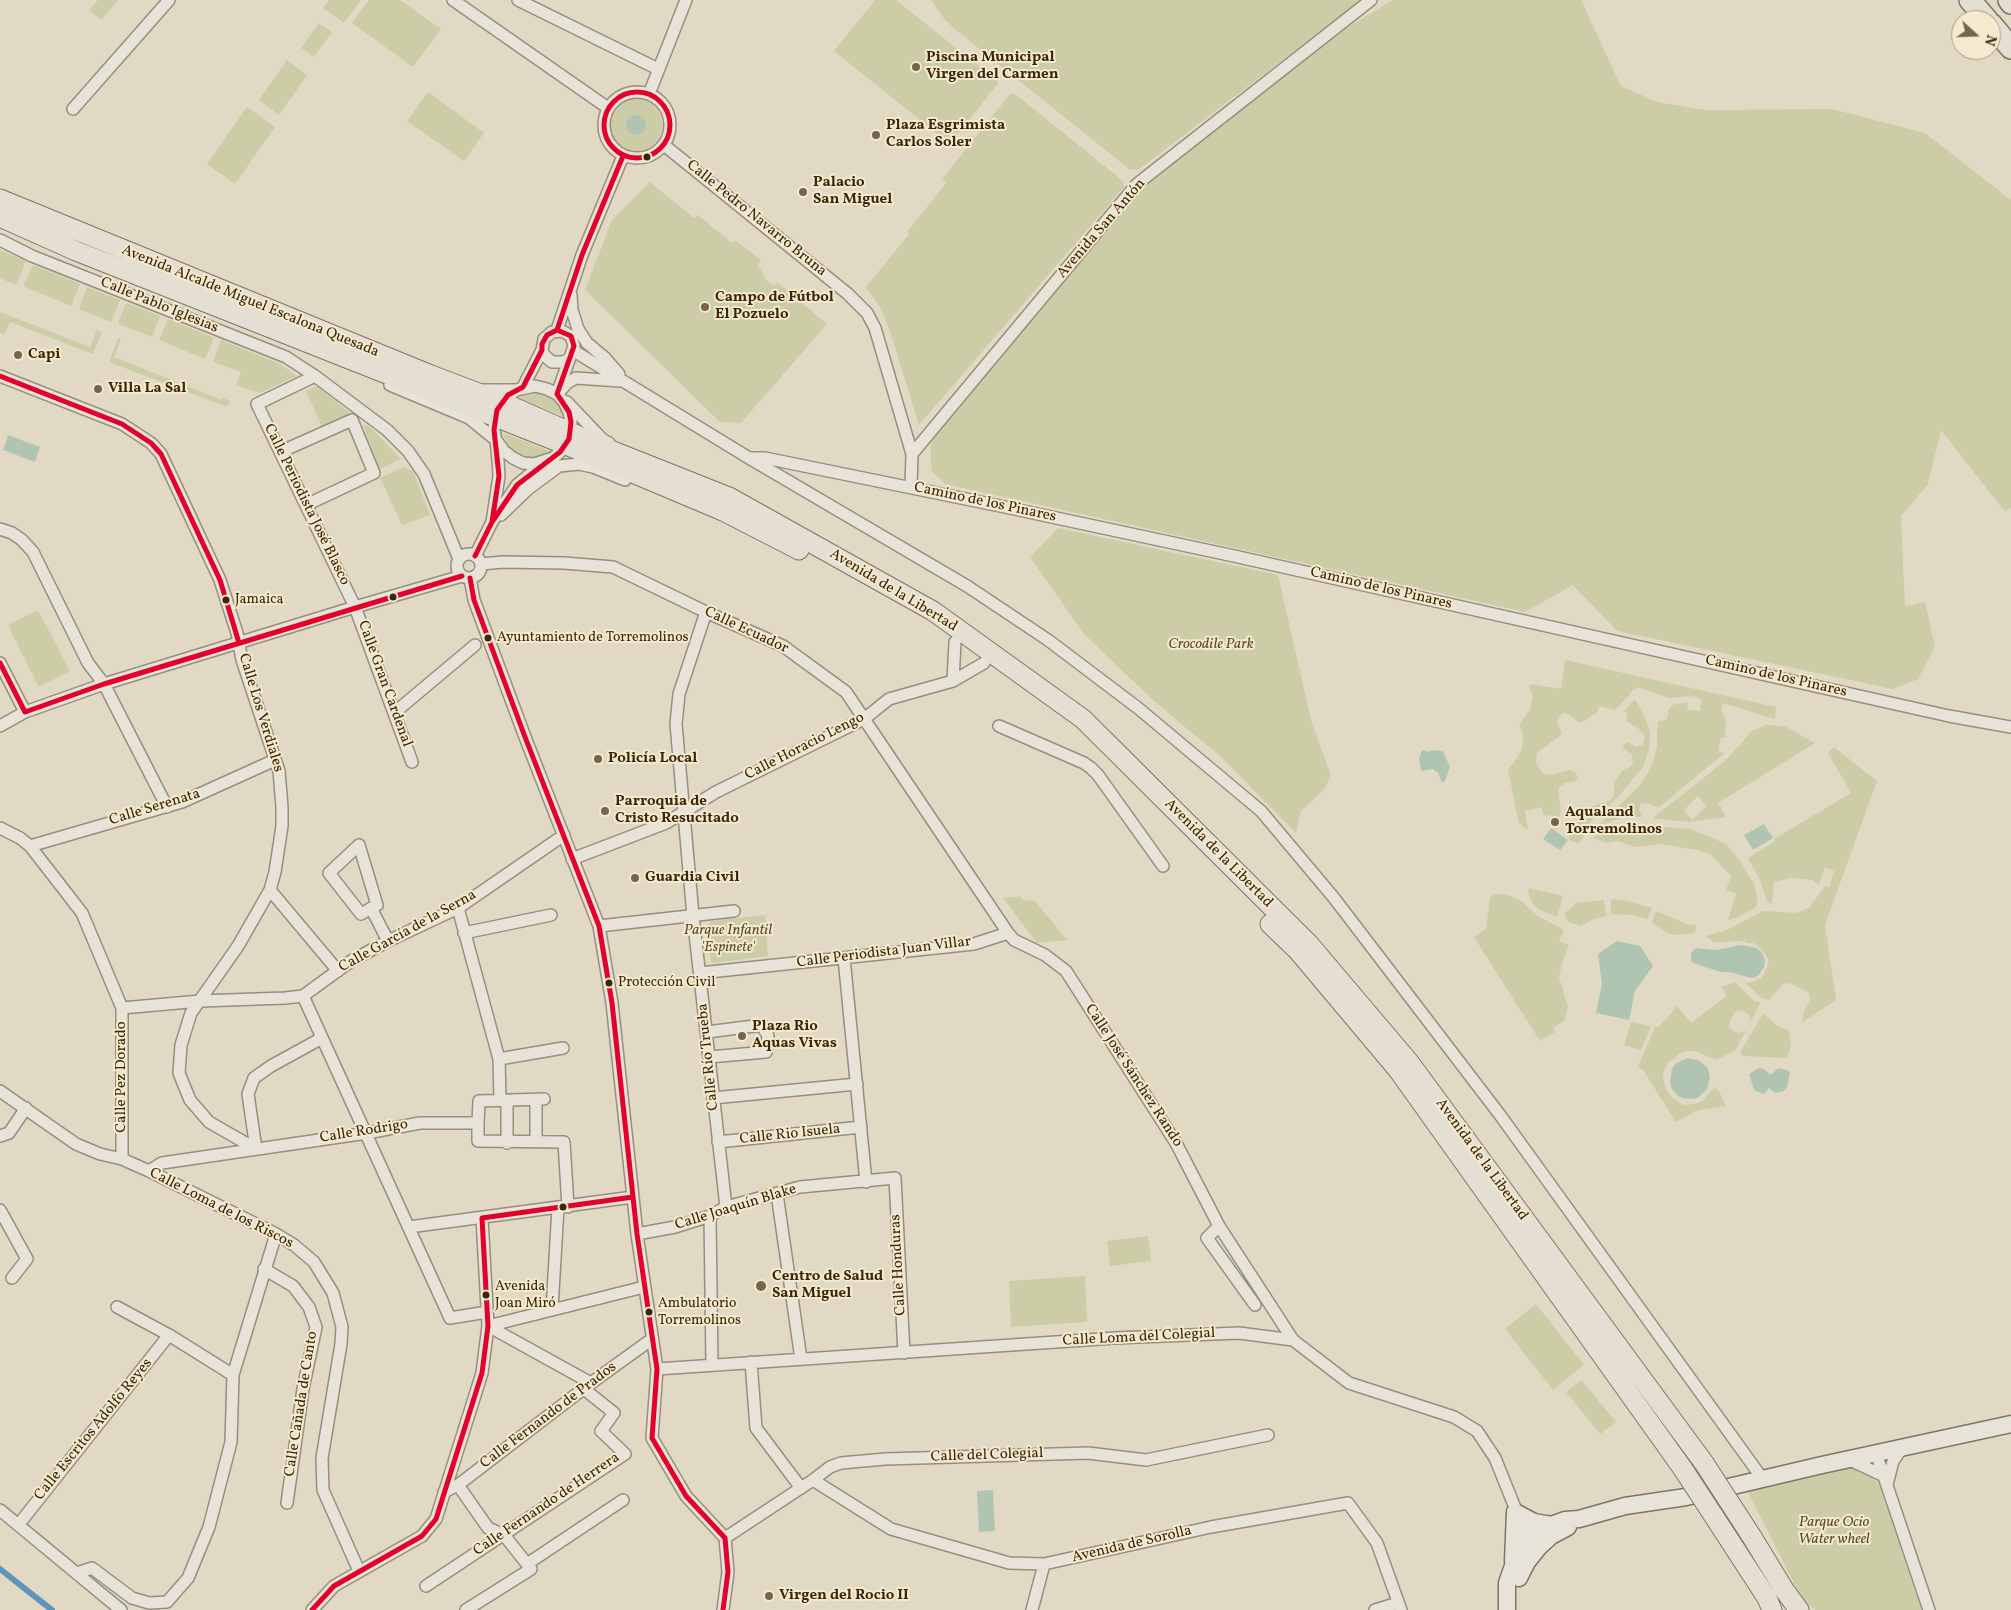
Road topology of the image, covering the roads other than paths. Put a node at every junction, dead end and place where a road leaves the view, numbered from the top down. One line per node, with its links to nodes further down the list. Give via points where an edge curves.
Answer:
1 (169, 0): 13 (street)
2 (453, 0): 12 (street)
3 (518, 0): 10 (street)
4 (686, 0): 10 (street)
5 (1370, 0): 34 (street, Avenida San Antón, via 1137,184)
6 (1970, 0): 7 (highway)
7 (1978, 10)
8 (2001, 36): 9 (highway)
9 (2011, 48)
10 (658, 69): 11 (street)
11 (649, 94): 12 (street, via 626,94); 14 (street, via 664,106 669,115 669,136)
12 (608, 108): 15 (street, via 604,119 605,136 614,150)
13 (73, 109)
14 (664, 145): 15 (street, via 646,158); 34 (street, Calle Pedro Navarro Bruna, via 848,294 867,314 875,328)
15 (623, 156): 19 (street)
16 (0, 199): 28 (main road, Avenida Alcalde Miguel Escalona Quesada)
17 (0, 217): 22 (main road, Avenida Alcalde Miguel Escalona Quesada)
18 (0, 240): 25 (street, Calle Pablo Iglesias, via 286,357)
19 (570, 290): 20 (street); 26 (street, via 578,329 587,343)
20 (556, 330): 21 (street, via 544,339); 23 (street, via 570,336 574,346)
21 (542, 350): 23 (street, via 552,362 563,362); 27 (street)
22 (332, 352): 30 (main road, Avenida Alcalde Miguel Escalona Quesada); 32 (street, via 368,375 469,418)
23 (571, 355): 26 (street); 29 (street)
24 (0, 376): 50 (street, Calle Los Verdiales, via 122,424 162,454 220,580)
25 (315, 376): 33 (street, Calle Periodista José Blasco, via 257,404); 44 (street, Calle Pablo Iglesias, via 387,430 408,451 424,474)
26 (625, 381): 29 (street, via 576,378); 35 (street)
27 (520, 389): 28 (street); 29 (street, via 535,386); 30 (street)
28 (468, 390): 30 (main road, Avenida Alcalde Miguel Escalona Quesada)
29 (557, 394): 31 (street, via 572,422); 37 (street, via 571,404 604,440 641,456)
30 (498, 410): 31 (main road, Avenida de la Libertad); 32 (street)
31 (568, 439): 36 (street, via 560,452); 37 (main road, Avenida de la Libertad); 41 (main road, Avenida de la Libertad)
32 (496, 440): 36 (street, via 508,454 523,463); 42 (street, via 498,476)
33 (280, 452): 40 (street, Calle Periodista José Blasco); 40 (street, via 352,420 374,473)
34 (912, 454): 39 (street, Calle Pedro Navarro Bruna)
35 (749, 458): 39 (street, Camino de los Pinares, via 765,458); 144 (street, via 967,586 1048,640 1138,708 1261,812 1334,898 1500,1115)
36 (545, 462): 38 (street); 42 (street, via 517,485)
37 (649, 465): 175 (main road, Avenida de la Libertad, bridge, via 729,497 933,611 1083,719 1309,944 1409,1062 1704,1463)
38 (559, 466): 41 (street, via 579,464 593,467 709,513); 42 (street, via 528,488)
39 (911, 487): 61 (street, Camino de los Pinares, via 1939,714)
40 (306, 505): 47 (street, Calle Periodista José Blasco)
41 (724, 511): 49 (main road, Avenida de la Libertad, via 845,574)
42 (492, 522): 45 (street)
43 (0, 529): 55 (street, via 12,533 33,552 88,663)
44 (459, 559): 45 (street, via 465,554); 46 (street, via 457,567)
45 (478, 560): 46 (street, via 477,575); 48 (street, Calle Ecuador, via 612,567)
46 (466, 577): 47 (street); 67 (street)
47 (355, 606): 50 (street); 57 (street, Calle Gran Cardenal)
48 (706, 612): 58 (street, Calle Ecuador, via 783,646 846,692); 65 (street, Calle Río Trueba, via 679,694 676,724)
49 (955, 642): 53 (main road, Avenida de la Libertad); 54 (street)
50 (239, 643): 55 (street); 62 (street, Calle Los Verdiales)
51 (475, 645): 57 (street)
52 (0, 663): 56 (street)
53 (984, 663): 54 (street, Calle Horacio Lengo); 174 (main road, Avenida de la Libertad, bridge, via 1075,729 1298,951 1398,1070 1683,1469)
54 (953, 681): 58 (street, Calle Horacio Lengo, via 889,699)
55 (104, 684): 56 (street); 64 (street)
56 (25, 712): 59 (street)
57 (394, 713): 63 (street, Calle Gran Cardenal)
58 (864, 719): 65 (street, Calle Horacio Lengo, via 716,792); 79 (street, Calle Ecuador)
59 (0, 726)
60 (999, 726): 70 (street, via 1091,768)
61 (2011, 727)
62 (275, 760): 64 (street, Calle Serenata, via 194,798); 71 (street, Calle Los Verdiales, via 280,781 282,826 276,872)
63 (412, 762)
64 (167, 807): 68 (street, Calle Serenata)
65 (685, 811): 69 (street, Calle Horacio Lengo, via 666,823); 76 (street, Calle Río Trueba)
66 (0, 828): 68 (street, Calle Pez Dorado)
67 (564, 835): 69 (street); 73 (street, Calle García de la Serna)
68 (30, 846): 87 (street, Calle Pez Dorado, via 82,913)
69 (572, 859): 77 (street)
70 (1163, 866)
71 (270, 890): 83 (street); 86 (street, Calle Los Verdiales, via 238,946)
72 (371, 908): 72 (street, via 361,914 330,873 359,845 377,905); 80 (street)
73 (458, 908): 78 (street); 80 (street, Calle García de la Serna)
74 (734, 912): 76 (street)
75 (551, 915): 78 (street)
76 (694, 916): 77 (street); 84 (street, Calle Río Trueba)
77 (599, 926): 111 (street, via 612,1003)
78 (464, 933): 92 (street)
79 (1008, 933): 81 (street, Calle Ecuador); 82 (street, Calle Periodista Juan Villar, via 974,944)
80 (388, 941): 83 (street, Calle García de la Serna)
81 (1024, 946): 117 (street, Calle José Sánchez Rando, via 1066,971 1176,1143)
82 (844, 958): 84 (street, Calle Periodista Juan Villar); 93 (street)
83 (338, 971): 85 (street, Calle García de la Serna)
84 (700, 973): 88 (street, Calle Río Trueba)
85 (303, 996): 86 (street); 89 (street)
86 (200, 1001): 87 (street); 105 (street, Calle Los Verdiales, via 192,1013 181,1045 179,1073 190,1100 209,1122)
87 (122, 1008): 106 (street, Calle Pez Dorado)
88 (707, 1032): 91 (street, Calle Río Trueba); 91 (street, via 762,1025 768,1036 766,1052)
89 (322, 1038): 100 (street); 105 (street, via 254,1078 248,1094)
90 (563, 1048): 92 (street)
91 (709, 1057): 95 (street, Calle Río Trueba)
92 (499, 1059): 96 (street)
93 (856, 1084): 95 (street); 99 (street)
94 (0, 1091): 97 (street, Calle Loma de los Riscos)
95 (713, 1098): 103 (street, Calle Río Trueba)
96 (504, 1102): 98 (street, via 479,1101); 102 (street, via 540,1102); 104 (street)
97 (26, 1108): 101 (street, via 8,1133); 106 (street, Calle Loma de los Riscos, via 76,1144)
98 (478, 1123): 100 (street, Calle Rodrigo, via 420,1123); 104 (street, via 478,1141)
99 (861, 1127): 103 (street, Calle Rio Isuela); 109 (street)
100 (367, 1133): 105 (street, Calle Rodrigo); 118 (street)
101 (0, 1136)
102 (536, 1142): 104 (street); 112 (street, via 564,1142)
103 (718, 1142): 113 (street, Calle Río Trueba)
104 (507, 1143)
105 (256, 1149): 107 (street, Calle Rodrigo, via 162,1163)
106 (122, 1159): 107 (street, Calle Loma de los Riscos)
107 (149, 1171): 119 (street, Calle Loma de los Riscos)
108 (895, 1178): 109 (street, Calle Joaquín Blake); 132 (street, Calle Honduras)
109 (866, 1182): 110 (street, Calle Joaquín Blake, via 800,1187)
110 (776, 1194): 113 (street, Calle Joaquín Blake); 133 (street)
111 (633, 1197): 112 (street); 120 (street)
112 (563, 1207): 116 (street); 126 (street)
113 (726, 1207): 115 (street, Calle Joaquín Blake)
114 (0, 1210): 122 (street, via 26,1259)
115 (710, 1216): 120 (street, Calle Joaquín Blake, via 676,1227); 135 (street)
116 (482, 1218): 118 (street); 127 (street)
117 (1219, 1226): 124 (street, via 1207,1238); 131 (street, Calle José Sánchez Rando)
118 (409, 1227): 127 (street, via 450,1318)
119 (276, 1234): 121 (street); 162 (street, Calle Loma de los Riscos, via 314,1262 332,1293 342,1327 322,1458 323,1490)
120 (637, 1234): 123 (street)
121 (264, 1269): 137 (street); 151 (street, Calle Cañada de Canto, via 293,1286 309,1307 316,1327 303,1389)
122 (12, 1278)
123 (644, 1288): 126 (street); 130 (street)
124 (1255, 1305)
125 (117, 1307): 129 (street)
126 (552, 1309): 128 (street)
127 (487, 1312): 128 (street)
128 (488, 1326): 138 (street); 149 (street, via 482,1373)
129 (169, 1336): 137 (street); 154 (street, Calle Escritos Adolfo Reyes)
130 (652, 1339): 136 (street); 138 (street, Calle Fernando de Prados)
131 (1293, 1340): 132 (street, Calle Loma del Colegial, via 1239,1333); 153 (street, via 1349,1383 1454,1417 1477,1431 1495,1458)
132 (904, 1352): 133 (street, Calle Loma del Colegial)
133 (801, 1360): 134 (street, Calle Loma del Colegial)
134 (751, 1362): 135 (street, Calle Loma del Colegial); 148 (street, via 756,1428)
135 (712, 1365): 136 (street, Calle Loma del Colegial)
136 (657, 1368): 157 (street, via 652,1438 686,1496)
137 (233, 1375): 163 (street, via 231,1442 209,1527 188,1578 168,1602 148,1603 132,1598 92,1568)
138 (587, 1386): 147 (street, Calle Fernando de Prados); 156 (street, Calle Fernando de Herrera, via 614,1414 601,1431 625,1454)
139 (2011, 1424): 141 (main road)
140 (1268, 1435): 145 (street, Calle del Colegial, via 1146,1460 1088,1453 841,1463)
141 (1903, 1447): 142 (main road); 146 (street)
142 (1876, 1453): 143 (main road); 146 (street)
143 (1848, 1459): 144 (main road); 146 (street)
144 (1762, 1478): 155 (main road, via 1686,1497 1625,1506 1565,1520)
145 (813, 1480): 148 (street, Calle del Colegial); 160 (street, Avenida de Sorolla, via 891,1529 1009,1563)
146 (1885, 1480): 176 (street)
147 (458, 1485): 149 (street, Calle Fernando de Prados); 156 (street, via 488,1528)
148 (801, 1488): 157 (street, Calle del Colegial)
149 (444, 1492): 162 (street, via 436,1519 422,1536)
150 (623, 1500): 159 (street)
151 (287, 1503)
152 (0, 1510): 154 (street)
153 (1515, 1512): 155 (main road); 158 (street); 161 (main road)
154 (19, 1524): 163 (street)
155 (1554, 1529): 158 (main road, via 1540,1529); 165 (main road, via 1527,1562 1516,1585)
156 (504, 1535): 159 (street); 164 (street, Calle Fernando de Herrera)
157 (725, 1538): 170 (street, via 728,1572)
158 (1528, 1540): 161 (main road); 165 (main road, via 1530,1551 1513,1581)
159 (527, 1564): 169 (street, via 531,1569)
160 (1044, 1564): 166 (street, Avenida de Sorolla, via 1211,1527 1348,1502 1377,1543); 171 (street)
161 (1512, 1569): 173 (main road, via 1507,1583)
162 (359, 1571): 168 (street, via 334,1586)
163 (77, 1573): 167 (street)
164 (426, 1586)
165 (1514, 1602)
166 (1400, 1606): 172 (street)
167 (121, 1610)
168 (312, 1610)
169 (466, 1610)
170 (723, 1610)
171 (1032, 1610)
172 (1375, 1610)
173 (1507, 1610)
174 (1772, 1610)
175 (1799, 1610)
176 (1929, 1610)

